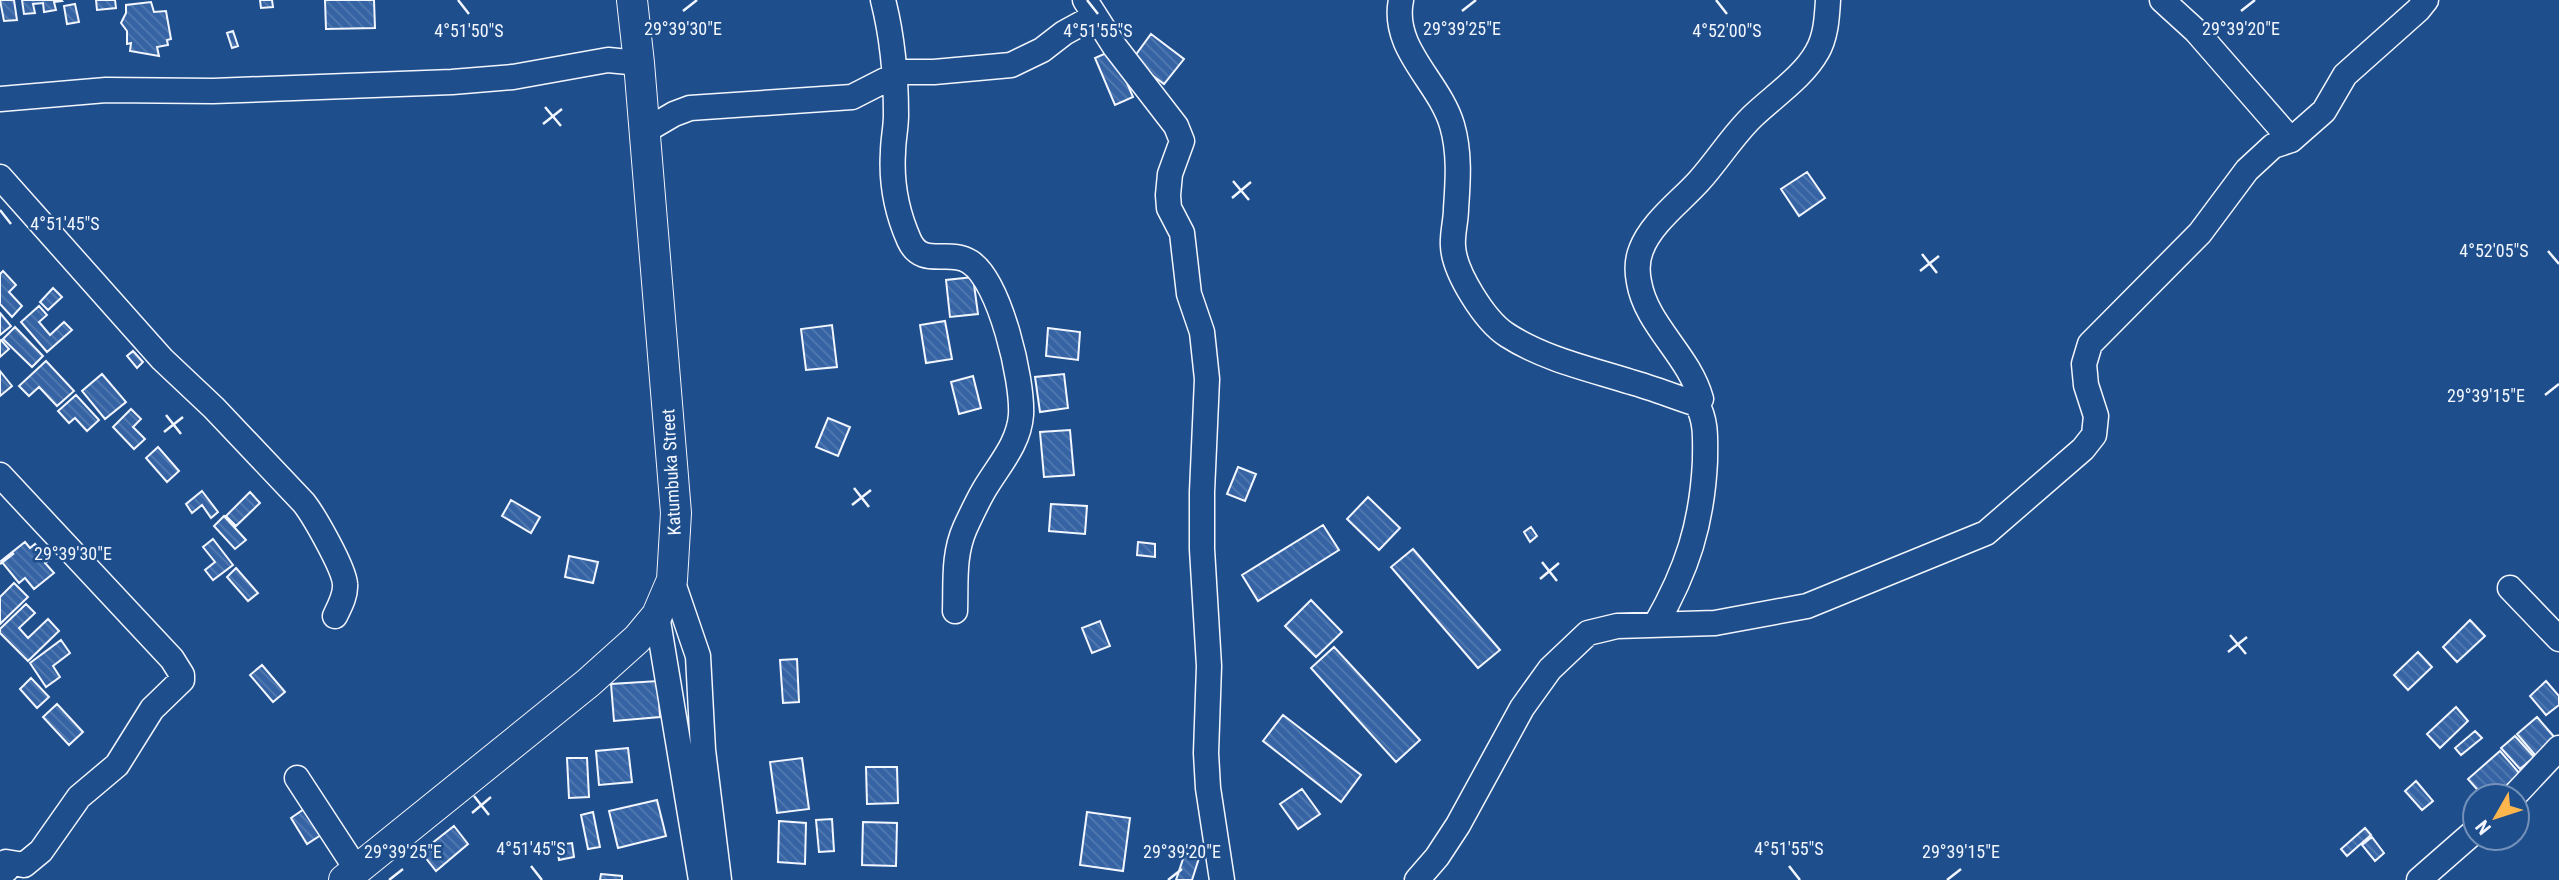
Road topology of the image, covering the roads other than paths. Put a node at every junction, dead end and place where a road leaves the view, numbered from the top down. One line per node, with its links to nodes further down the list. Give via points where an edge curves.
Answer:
1 (632, 0): 8 (main road, Katumbuka Street)
2 (883, 0): 9 (street)
3 (1401, 0): 14 (street, via 1404,40 1443,102 1454,134 1458,175 1454,257 1483,311 1505,334 1548,355)
4 (1828, 0): 14 (street, via 1818,51 1740,129 1641,249 1638,273 1643,298 1689,368 1701,398)
5 (2162, 0): 12 (street, via 2196,31)
6 (2426, 0): 12 (street, via 2345,75 2324,111)
7 (1090, 8): 9 (street, via 1042,50 1011,65); 32 (street, via 1181,138 1168,195 1169,208 1182,233 1207,379 1202,514 1209,654 1208,788)
8 (639, 63): 10 (street, via 608,60 513,77 452,82 106,90); 11 (main road, Katumbuka Street)
9 (896, 74): 11 (street, via 852,97 706,106 674,114); 18 (street, via 892,172 910,242 923,256 966,260 979,271 1003,320 1020,390 1017,431 961,539 955,568)
10 (0, 99)
11 (645, 131): 16 (main road, Katumbuka Street, via 676,513)
12 (2291, 140): 21 (street, via 2273,146 2247,170 2200,233 2090,344 2084,364 2096,416 2094,435 1986,533 1807,606 1715,623)
13 (0, 177): 20 (street, via 155,351 314,516 343,573 344,593)
14 (1697, 404): 21 (street, via 1704,416 1705,447 1696,534 1675,592)
15 (0, 475): 27 (street, via 182,675 152,709 124,757 75,802 37,856 24,865)
16 (672, 580): 19 (main road, Katumbuka Street); 31 (street, via 698,656 703,750)
17 (2510, 588): 22 (street)
18 (955, 611)
19 (657, 615): 28 (main road, Katumbuka Street, via 588,683); 30 (street)
20 (335, 616)
21 (1656, 624): 33 (street, via 1588,633 1550,669 1510,727 1458,825)
22 (2559, 639)
23 (2559, 748): 25 (street)
24 (297, 778): 28 (street)
25 (2527, 782)
26 (2461, 843): 34 (street)
27 (2, 862): 29 (street)
28 (351, 875)
29 (24, 880)
30 (701, 880)
31 (719, 880)
32 (1222, 880)
33 (1417, 880)
34 (2419, 880)

